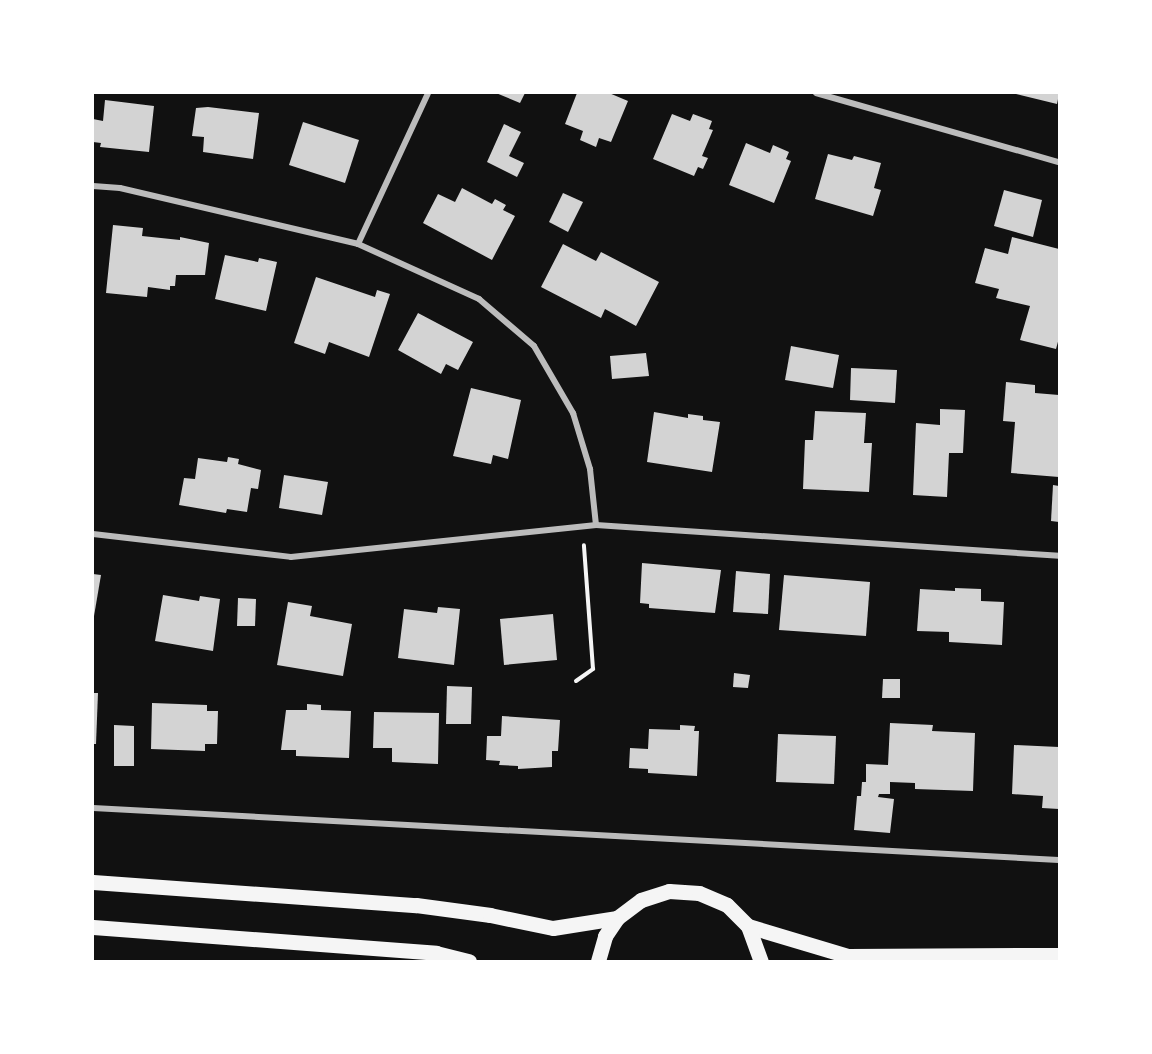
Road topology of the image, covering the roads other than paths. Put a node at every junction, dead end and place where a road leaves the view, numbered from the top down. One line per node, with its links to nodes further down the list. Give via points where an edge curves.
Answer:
1 (428, 93): 5 (street)
2 (816, 93): 3 (street)
3 (1059, 162)
4 (93, 186): 5 (street, via 120,188)
5 (358, 244): 6 (street, via 479,299 534,346 573,413 590,468)
6 (596, 525): 7 (street, via 291,557); 8 (street)
7 (93, 534)
8 (1059, 556)
9 (93, 808): 10 (street)
10 (1059, 860)
11 (93, 882): 12 (main road, via 416,905 553,928)
12 (617, 918): 13 (main road, via 641,900 669,891 699,893 727,905); 17 (main road, via 605,936)
13 (748, 926): 15 (main road, via 848,956); 18 (main road)
14 (93, 927): 16 (main road, via 436,953)
15 (1059, 955)
16 (469, 961)
17 (598, 961)
18 (761, 961)

